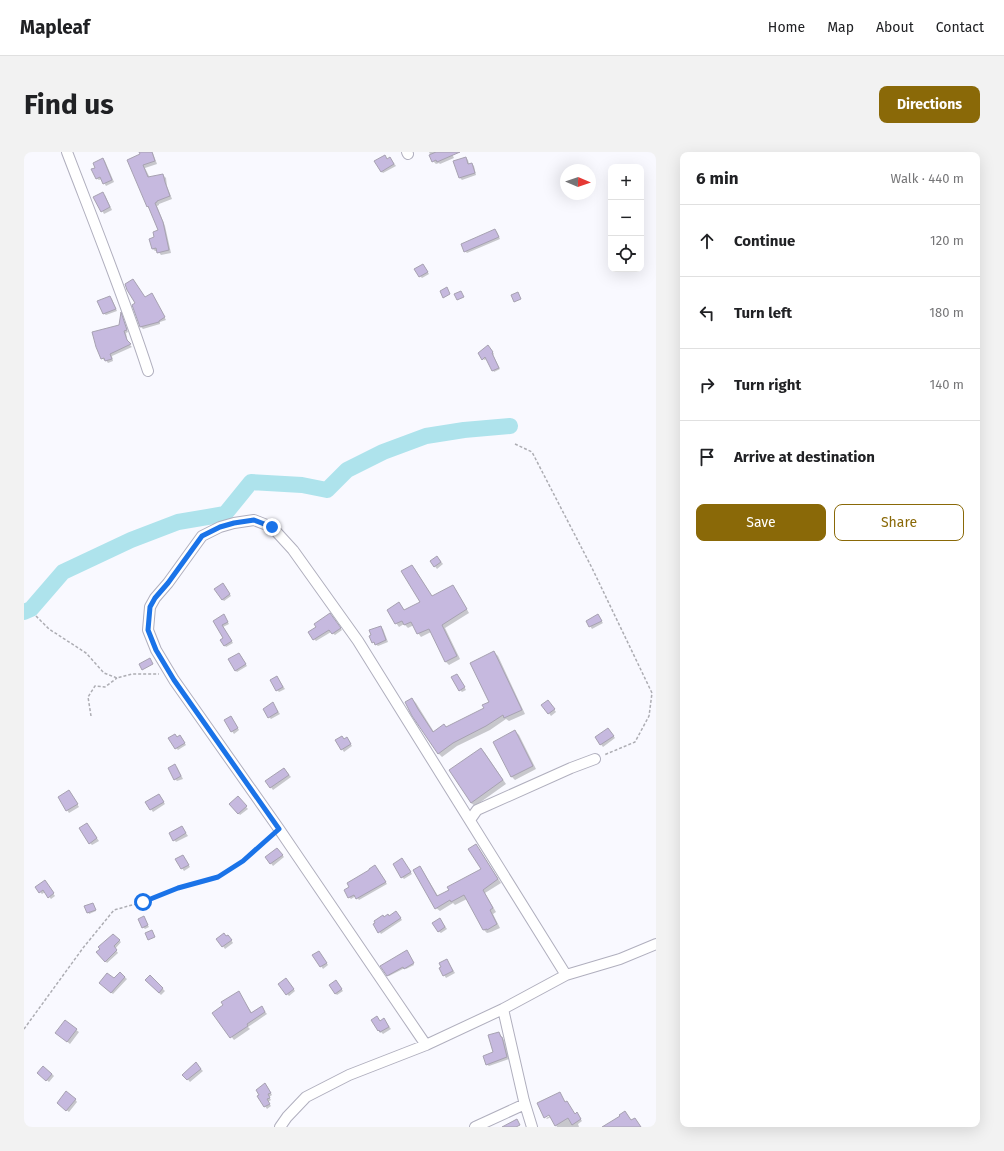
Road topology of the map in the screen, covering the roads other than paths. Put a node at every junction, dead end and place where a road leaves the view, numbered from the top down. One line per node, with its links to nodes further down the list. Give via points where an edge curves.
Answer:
1 (67, 152): 2 (street)
2 (148, 371)
3 (595, 759): 4 (street, via 477,810)
4 (470, 820): 6 (street); 8 (street, via 358,641 293,550 272,527 254,520 220,527 202,536 150,607 148,630 156,650 174,680)
5 (656, 944): 6 (street, via 620,959)
6 (566, 975): 7 (street)
7 (503, 1009): 8 (street); 9 (street)
8 (426, 1045): 10 (street, via 349,1075 306,1097)
9 (525, 1104): 11 (street); 12 (street)
10 (280, 1127)
11 (475, 1127)
12 (532, 1127)

